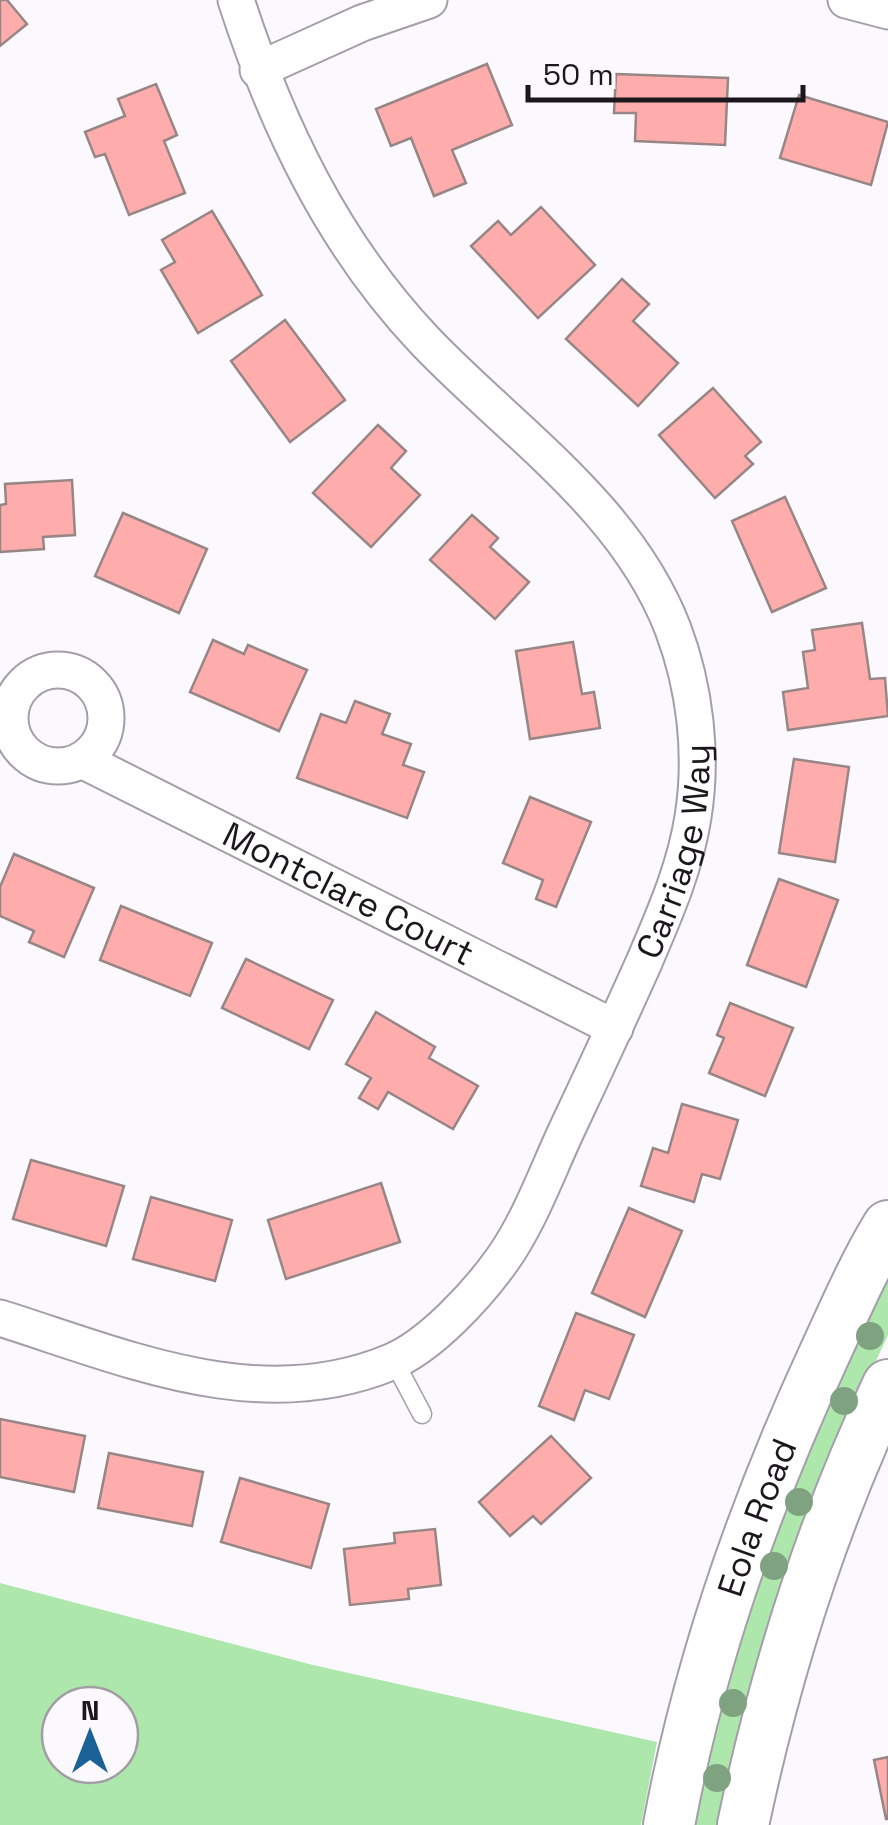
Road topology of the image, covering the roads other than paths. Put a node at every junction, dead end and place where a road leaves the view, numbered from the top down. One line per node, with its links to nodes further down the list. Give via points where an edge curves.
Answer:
1 (236, 0): 5 (street, Carriage Way)
2 (429, 0): 5 (street)
3 (846, 0): 4 (street)
4 (888, 11)
5 (258, 70): 7 (street, Carriage Way, via 298,162 364,266 423,339 587,496 626,544 672,627 693,704 692,820 673,894)
6 (82, 760): 7 (street, Montclare Court)
7 (615, 1028): 10 (street, Carriage Way, via 504,1258 453,1318)
8 (888, 1226): 13 (main road, Eola Road, via 791,1425 746,1547 708,1664)
9 (0, 1318): 10 (street, Carriage Way, via 228,1383 320,1381)
10 (394, 1361): 12 (lane)
11 (888, 1385): 14 (main road, Eola Road, via 808,1581 762,1732)
12 (422, 1414)
13 (669, 1825)
14 (743, 1825)

